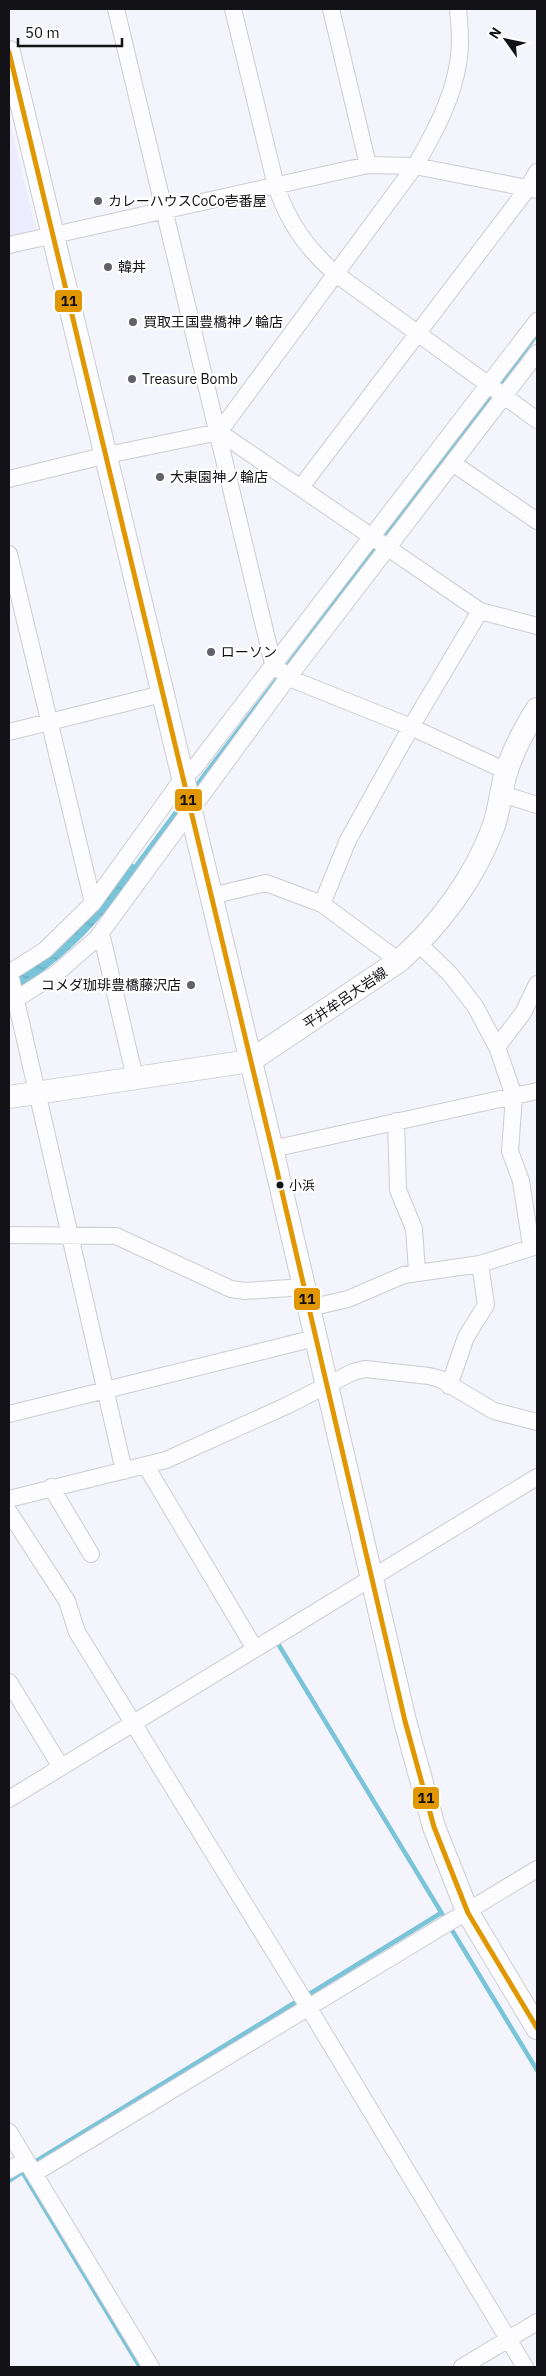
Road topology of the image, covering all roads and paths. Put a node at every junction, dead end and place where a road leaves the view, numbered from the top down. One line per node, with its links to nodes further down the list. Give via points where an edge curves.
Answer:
1 (116, 9): 11 (street)
2 (233, 9): 9 (street)
3 (331, 9): 6 (street)
4 (458, 9): 7 (street, via 460,45 452,84 444,110)
5 (9, 52): 12 (main road)
6 (368, 165): 7 (street); 9 (street)
7 (415, 166): 10 (street); 14 (street)
8 (537, 172): 10 (street)
9 (276, 186): 11 (street); 14 (street, via 282,206 307,246)
10 (533, 189): 16 (street)
11 (163, 211): 12 (street); 21 (street)
12 (53, 236): 13 (street); 22 (main road)
13 (9, 246)
14 (336, 274): 16 (street); 21 (street)
15 (537, 321): 18 (street)
16 (418, 334): 18 (street); 25 (street)
17 (537, 353): 19 (street)
18 (488, 384): 19 (street); 27 (street)
19 (504, 397): 20 (street); 23 (street)
20 (537, 420)
21 (219, 432): 22 (street); 25 (street); 32 (street)
22 (107, 456): 24 (street); 34 (main road)
23 (454, 464): 26 (street); 28 (street)
24 (9, 479)
25 (301, 487): 27 (street)
26 (537, 521)
27 (372, 536): 28 (street); 32 (street)
28 (388, 548): 30 (street); 33 (street)
29 (9, 554): 36 (street)
30 (480, 611): 31 (street); 37 (street)
31 (537, 626)
32 (273, 664): 33 (street); 40 (street)
33 (289, 678): 37 (street); 43 (street)
34 (162, 694): 36 (street); 40 (main road)
35 (537, 708): 39 (main road, 平井牟呂大岩線, via 523,730)
36 (49, 723): 38 (street); 45 (street)
37 (411, 727): 39 (street); 46 (street, via 348,840)
38 (9, 732)
39 (506, 771): 41 (main road, 平井牟呂大岩線)
40 (184, 782): 43 (main road); 45 (street)
41 (502, 794): 42 (street); 48 (main road, 平井牟呂大岩線, via 484,851 444,913)
42 (537, 805)
43 (190, 810): 44 (main road); 47 (street)
44 (211, 896): 46 (street, via 266,883); 54 (main road)
45 (93, 903): 50 (street, via 45,950)
46 (322, 904): 49 (street)
47 (101, 933): 52 (street, via 57,973); 55 (street)
48 (418, 944): 49 (main road, 平井牟呂大岩線); 53 (street, via 450,974 469,998)
49 (400, 961): 54 (main road, 平井牟呂大岩線)
50 (9, 972): 52 (street)
51 (537, 984): 53 (street, via 523,1014)
52 (16, 1000): 57 (street)
53 (497, 1047): 58 (street)
54 (250, 1061): 55 (main road, 平井牟呂大岩線); 61 (main road)
55 (135, 1078): 57 (main road, 平井牟呂大岩線)
56 (537, 1091): 58 (street)
57 (37, 1094): 59 (main road, 平井牟呂大岩線); 63 (street)
58 (514, 1096): 60 (street); 64 (street, via 510,1151 521,1181)
59 (9, 1097)
60 (396, 1121): 61 (street); 66 (street, via 398,1190 414,1229)
61 (272, 1149): 67 (main road)
62 (9, 1235): 63 (street)
63 (70, 1236): 67 (street, via 116,1236 231,1289); 71 (street)
64 (534, 1246): 65 (street)
65 (480, 1264): 66 (street); 70 (street, via 486,1305 466,1337)
66 (417, 1271): 67 (street, via 348,1299)
67 (306, 1298): 68 (main road)
68 (315, 1338): 69 (main road); 71 (street)
69 (327, 1385): 70 (street, via 365,1369 430,1376); 74 (street, via 166,1460); 81 (main road)
70 (449, 1386): 73 (street, via 494,1411)
71 (104, 1391): 72 (street); 75 (street)
72 (9, 1414)
73 (537, 1422)
74 (146, 1466): 75 (street); 82 (street)
75 (124, 1471): 77 (street)
76 (537, 1478): 81 (street)
77 (51, 1487): 78 (street); 80 (street)
78 (9, 1499)
79 (9, 1512): 84 (street, via 67,1601 77,1632)
80 (91, 1554)
81 (372, 1578): 82 (street); 88 (main road)
82 (255, 1649): 84 (street)
83 (9, 1682): 85 (street)
84 (134, 1723): 85 (street); 89 (street)
85 (61, 1767): 86 (street)
86 (9, 1799)
87 (537, 1869): 88 (street)
88 (454, 1920): 89 (street); 90 (main road)
89 (307, 2006): 92 (street); 95 (street)
90 (537, 2028)
91 (9, 2132): 92 (street)
92 (30, 2166): 93 (street); 96 (street)
93 (9, 2170)
94 (537, 2322): 95 (street)
95 (508, 2339): 97 (street); 98 (street)
96 (151, 2367)
97 (462, 2367)
98 (525, 2367)

